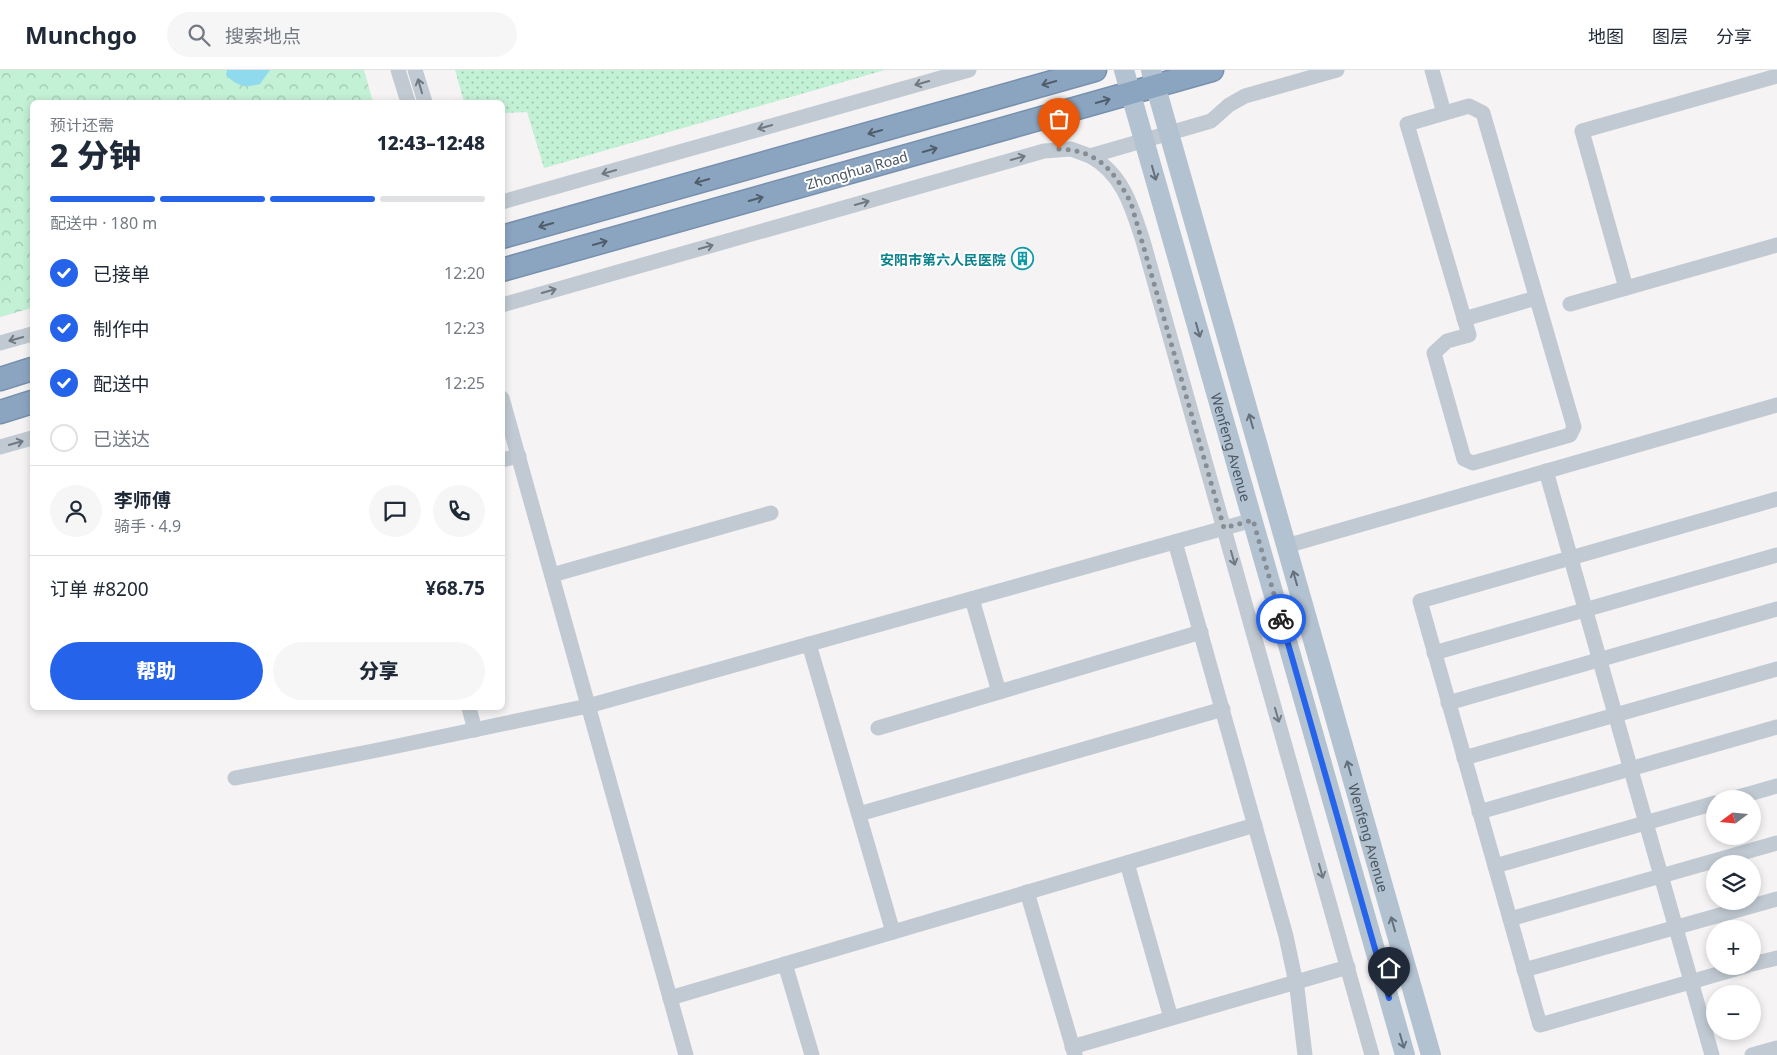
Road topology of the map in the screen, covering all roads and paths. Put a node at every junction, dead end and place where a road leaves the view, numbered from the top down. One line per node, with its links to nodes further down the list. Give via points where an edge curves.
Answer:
1 (398, 70): 12 (street)
2 (415, 70): 13 (street, one-way to 2)
3 (969, 70): 18 (street, one-way to 18)
4 (1096, 70): 19 (highway, one-way to 19)
5 (1124, 70): 11 (main road, Wenfeng Avenue)
6 (1212, 70): 10 (highway, Zhonghua Road)
7 (1337, 70): 15 (street, via 1245,96 1228,105 1211,121)
8 (1432, 70): 14 (street)
9 (1777, 76): 22 (street, via 1582,131)
10 (1154, 78): 11 (highway, Zhonghua Road); 15 (main road, Wenfeng Avenue)
11 (1131, 93): 16 (main road, Wenfeng Avenue); 21 (highway, Zhonghua Road, one-way to 11)
12 (407, 100)
13 (424, 100)
14 (1444, 113): 23 (street, via 1469,106 1483,113); 26 (street, via 1407,124)
15 (1169, 133): 16 (street); 45 (main road, Wenfeng Avenue, one-way to 15)
16 (1144, 140): 17 (street); 42 (main road, Wenfeng Avenue, one-way to 42)
17 (1090, 156): 24 (street, one-way to 17, via 1044,151 1072,149); 43 (street, via 1105,164 1131,203)
18 (505, 201)
19 (505, 236)
20 (1777, 245): 22 (street)
21 (505, 269)
22 (1626, 288): 25 (street)
23 (1536, 298): 26 (street); 26 (street, via 1574,427 1570,435 1473,463 1464,459 1434,353 1447,341 1469,335)
24 (505, 303)
25 (1570, 304)
26 (1464, 319)
27 (30, 335): 28 (street, one-way to 28)
28 (0, 344)
29 (30, 371): 30 (highway)
30 (0, 379)
31 (30, 403): 34 (highway)
32 (1777, 405): 39 (street)
33 (505, 408): 37 (street)
34 (0, 412)
35 (30, 439): 36 (street, one-way to 35)
36 (0, 448)
37 (519, 456): 38 (street); 48 (street)
38 (505, 459)
39 (1546, 471): 45 (street); 47 (street)
40 (1777, 499): 47 (street)
41 (771, 513): 48 (street)
42 (1253, 520): 43 (street); 101 (main road, Wenfeng Avenue, one-way to 101)
43 (1224, 528): 44 (street); 88 (street, one-way to 88)
44 (1175, 542): 49 (street); 52 (street)
45 (1286, 546): 102 (main road, Wenfeng Avenue, one-way to 45)
46 (1777, 555): 50 (street)
47 (1571, 558): 50 (street); 54 (street, via 1420,601)
48 (552, 575): 59 (street)
49 (972, 599): 53 (street); 57 (street)
50 (1586, 610): 54 (street); 55 (street)
51 (1777, 610): 55 (street)
52 (1201, 632): 57 (street); 60 (street)
53 (810, 644): 59 (street); 73 (street)
54 (1434, 652): 58 (street)
55 (1600, 660): 58 (street); 62 (street)
56 (1777, 669): 62 (street)
57 (1000, 692): 64 (street)
58 (1448, 703): 66 (street)
59 (588, 706): 65 (street); 93 (street)
60 (1223, 709): 73 (street); 75 (street)
61 (470, 710): 65 (street)
62 (1616, 715): 66 (street); 67 (street)
63 (1777, 727): 67 (street)
64 (878, 728)
65 (475, 730): 68 (street)
66 (1464, 758): 72 (street)
67 (1631, 768): 72 (street); 74 (street)
68 (234, 778)
69 (1777, 786): 70 (street)
70 (1761, 791)
71 (1706, 806): 74 (street)
72 (1479, 812): 78 (street)
73 (859, 814): 84 (street)
74 (1646, 823): 78 (street); 79 (street)
75 (1255, 825): 77 (street); 91 (street, via 1286,936)
76 (1777, 843): 79 (street)
77 (1127, 863): 80 (street); 94 (street)
78 (1495, 866): 82 (street)
79 (1661, 876): 82 (street); 83 (street)
80 (1028, 892): 84 (street); 96 (street)
81 (1777, 899): 83 (street)
82 (1510, 919): 89 (street)
83 (1676, 927): 89 (street); 92 (street)
84 (893, 932): 87 (street)
85 (1777, 958): 86 (street)
86 (1761, 962)
87 (785, 964): 93 (street); 98 (street)
88 (1348, 967): 91 (street); 100 (street)
89 (1524, 970): 92 (street, via 1540,1025)
90 (1715, 975): 92 (street)
91 (1295, 982): 94 (street); 99 (street)
92 (1691, 982): 103 (street)
93 (670, 998): 97 (street)
94 (1171, 1018): 96 (street)
95 (1777, 1048): 104 (street)
96 (1074, 1051)
97 (686, 1055)
98 (812, 1055)
99 (1305, 1055)
100 (1372, 1055)
101 (1406, 1055)
102 (1430, 1055)
103 (1712, 1055)
104 (1752, 1055)

